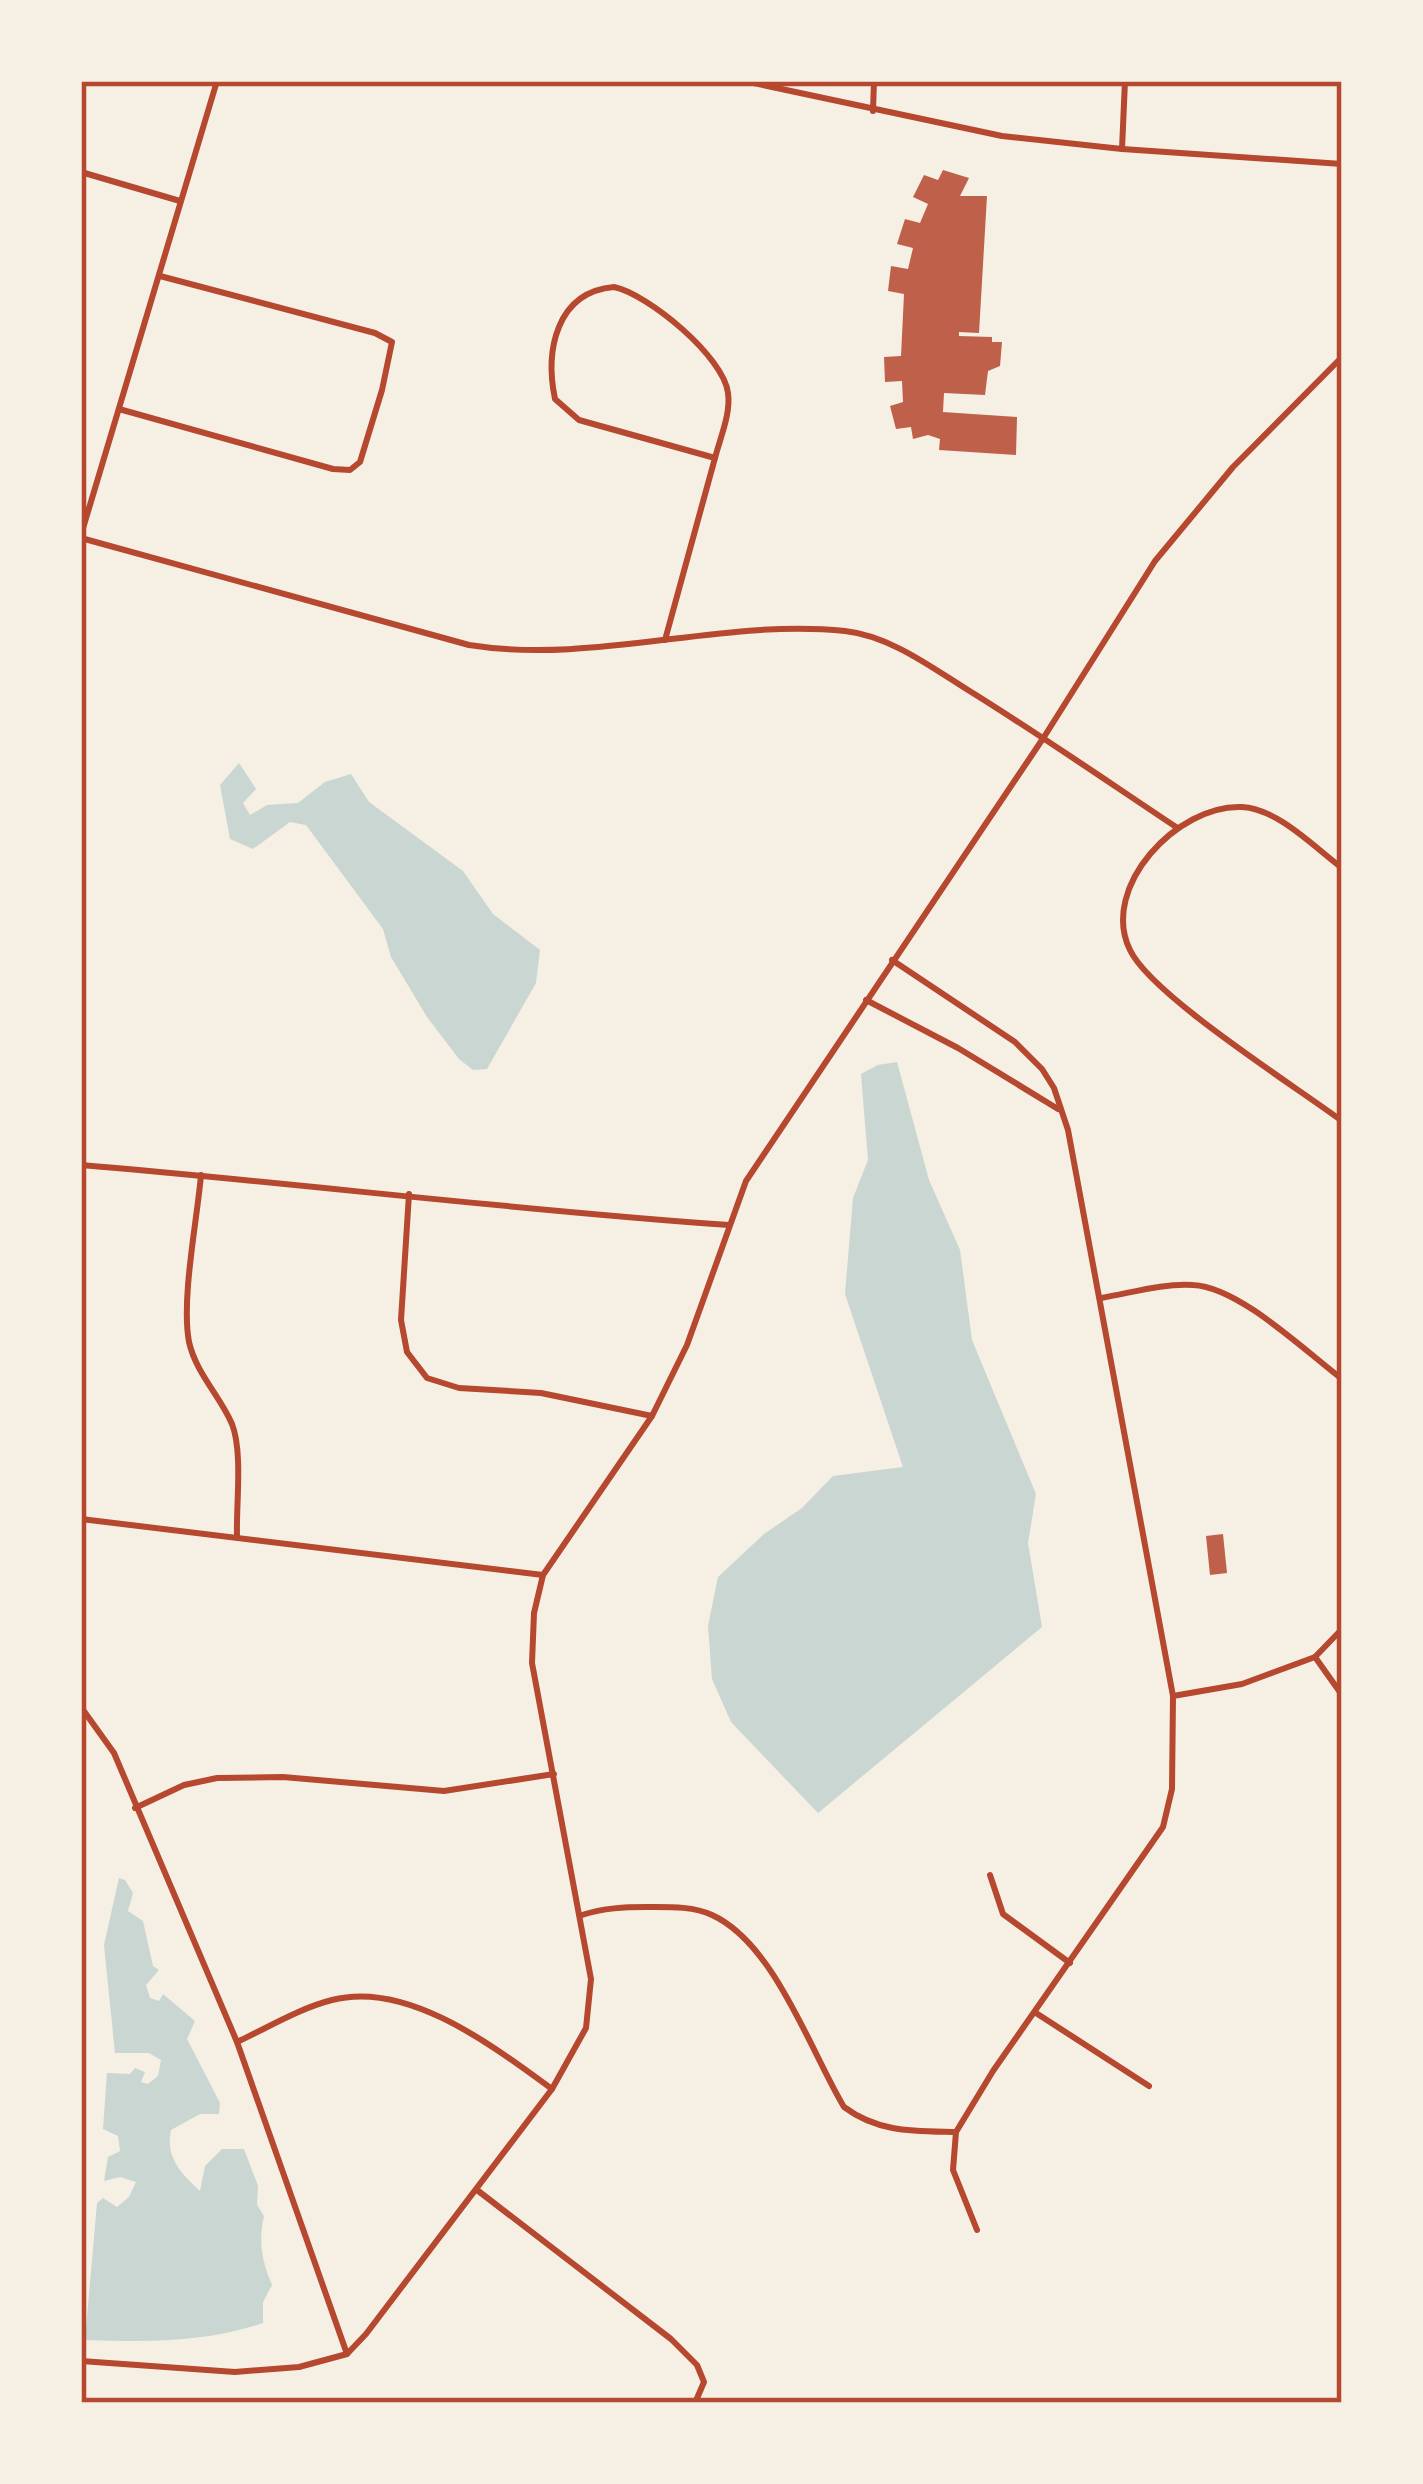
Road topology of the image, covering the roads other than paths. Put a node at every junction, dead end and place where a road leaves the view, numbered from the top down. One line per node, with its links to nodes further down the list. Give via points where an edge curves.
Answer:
1 (217, 81): 9 (street)
2 (744, 81): 5 (street)
3 (874, 81): 5 (street)
4 (1125, 81): 6 (street)
5 (873, 111): 6 (street)
6 (1122, 149): 7 (street)
7 (1342, 164)
8 (81, 172): 9 (street)
9 (180, 201): 10 (street)
10 (160, 276): 12 (street); 12 (street, via 392,341 360,462 333,470)
11 (1342, 358): 16 (street, via 1190,515)
12 (118, 409): 14 (street)
13 (715, 458): 13 (street, via 729,397 716,367 630,290 583,295 555,335 555,399 579,420); 15 (street)
14 (81, 536): 15 (street, via 469,644 536,652)
15 (665, 640): 16 (street, via 859,633 893,645)
16 (1044, 737): 17 (street); 19 (street)
17 (1176, 827): 18 (street, via 1244,807 1272,816); 22 (street, via 1127,897 1122,932 1131,953 1147,977)
18 (1342, 868)
19 (892, 960): 20 (street); 21 (street, via 1015,1042 1042,1069)
20 (865, 1000): 21 (street); 26 (street, via 746,1181)
21 (1061, 1110): 27 (street)
22 (1342, 1121)
23 (81, 1165): 24 (street)
24 (201, 1175): 25 (street); 31 (street, via 189,1340 236,1442)
25 (409, 1194): 26 (street); 29 (street, via 401,1320 407,1352 428,1378)
26 (729, 1225): 29 (street)
27 (1101, 1298): 28 (street, via 1214,1288); 36 (street)
28 (1342, 1379)
29 (652, 1416): 32 (street)
30 (81, 1519): 31 (street)
31 (237, 1535): 32 (street)
32 (543, 1575): 38 (street, via 532,1663)
33 (1342, 1629): 34 (street)
34 (1315, 1657): 35 (street); 36 (street, via 1242,1684)
35 (1342, 1695)
36 (1173, 1696): 42 (street, via 1172,1789 1163,1827)
37 (81, 1707): 39 (street, via 115,1753)
38 (554, 1774): 39 (street, via 444,1791 217,1778); 41 (street)
39 (135, 1808): 44 (street)
40 (990, 1875): 42 (street, via 1003,1914)
41 (582, 1915): 46 (street, via 590,2012); 47 (street, via 670,1907 728,1924 777,1982 844,2107 885,2129)
42 (1070, 1963): 43 (street)
43 (1036, 2013): 45 (street); 47 (street)
44 (237, 2042): 46 (street, via 328,2000 363,1995 457,2026); 50 (street)
45 (1149, 2086)
46 (552, 2089): 48 (street)
47 (956, 2132): 49 (street, via 953,2170)
48 (477, 2190): 50 (street); 52 (street, via 671,2338 704,2382)
49 (977, 2230)
50 (347, 2354): 51 (street, via 235,2372)
51 (81, 2361)
52 (695, 2403)

